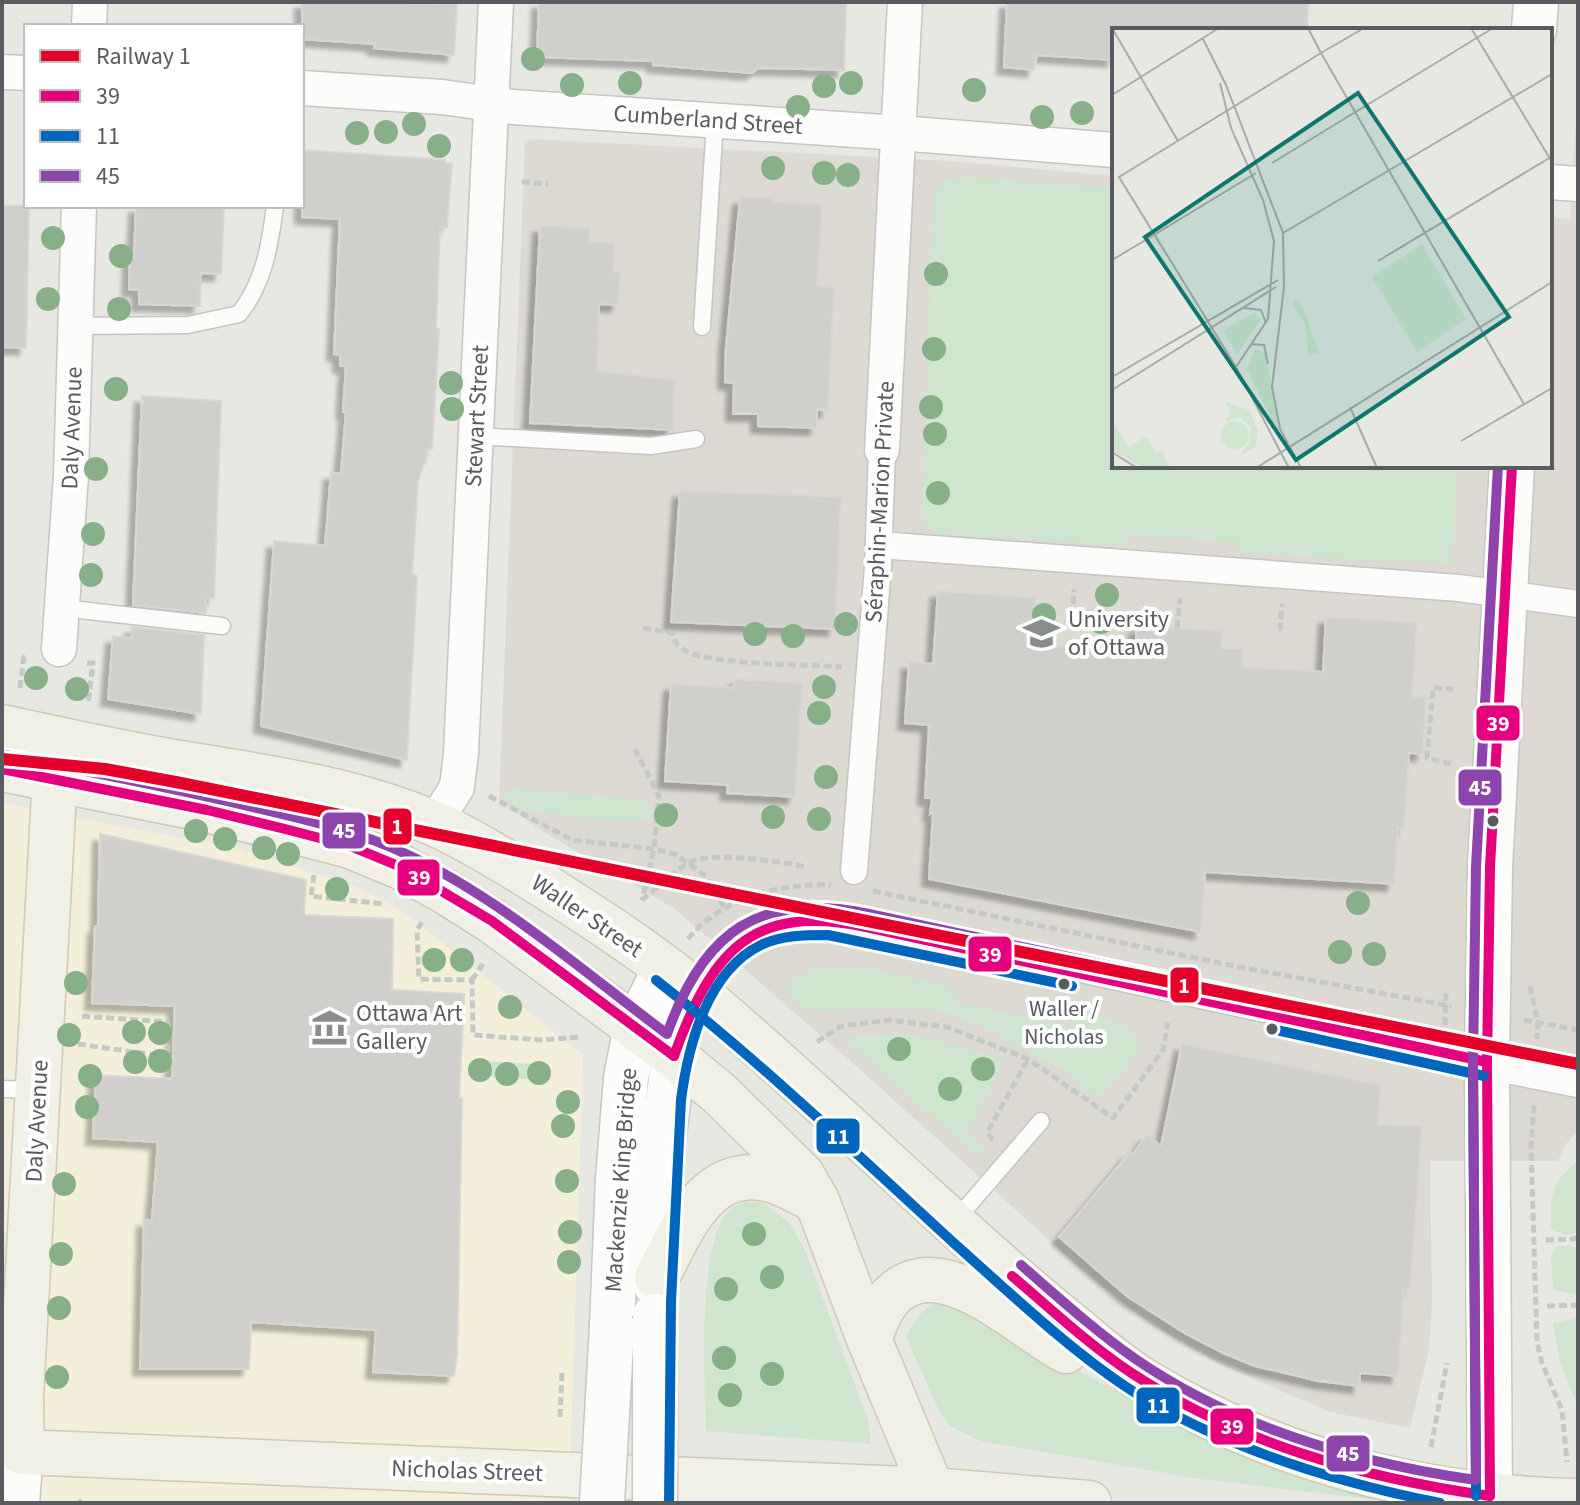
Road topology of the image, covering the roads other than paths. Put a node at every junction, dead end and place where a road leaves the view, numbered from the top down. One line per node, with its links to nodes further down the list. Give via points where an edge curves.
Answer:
1 (90, 2): 5 (street)
2 (496, 2): 10 (street, Stewart Street)
3 (905, 2): 12 (street, Séraphin-Marion Private)
4 (1536, 2): 6 (main road)
5 (89, 24)
6 (1534, 28)
7 (2, 72): 8 (street)
8 (24, 73)
9 (304, 88): 10 (street, Cumberland Street)
10 (491, 105): 11 (street, Cumberland Street); 20 (street, Stewart Street)
11 (715, 121): 12 (street, Cumberland Street); 19 (lane)
12 (899, 133): 13 (street, Cumberland Street); 22 (street, Séraphin-Marion Private)
13 (1112, 150)
14 (1552, 182): 15 (street)
15 (1578, 184)
16 (79, 208): 18 (street, Daly Avenue)
17 (275, 208): 18 (lane, via 262,275 239,314 188,325)
18 (75, 326): 27 (street, Daly Avenue)
19 (702, 327)
20 (476, 436): 21 (lane, via 651,446); 33 (street, Stewart Street, via 461,753 457,787)
21 (696, 439)
22 (882, 450): 24 (street, Séraphin-Marion Private)
23 (1512, 468): 25 (main road)
24 (879, 545): 25 (street); 34 (street, Séraphin-Marion Private)
25 (1504, 595): 26 (street); 38 (main road, via 1491,825)
26 (1578, 604)
27 (62, 608): 28 (lane); 29 (street, Daly Avenue)
28 (222, 626)
29 (59, 649)
30 (2, 727): 31 (main road, Waller Street)
31 (56, 760): 32 (main road, Waller Street); 33 (main road, Waller Street, via 355,796); 36 (main road, Waller Street, via 207,810 350,846 401,867 492,921); 40 (main road, Daly Avenue, via 43,1017)
32 (2, 769)
33 (434, 824): 35 (main road, Waller Street, via 522,872)
34 (854, 871)
35 (682, 981): 36 (main road, Mackenzie King Bridge); 37 (main road, Mackenzie King Bridge, via 674,1012); 38 (lane, via 752,935 791,922 828,921); 43 (main road)
36 (636, 1027): 37 (main road, Waller Street); 55 (main road, Mackenzie King Bridge, bridge, via 622,1121)
37 (674, 1056): 42 (main road, via 790,1162); 44 (main road, Mackenzie King Bridge, via 664,1135)
38 (1487, 1062): 39 (street); 52 (main road)
39 (1578, 1080)
40 (21, 1089): 47 (main road, Daly Avenue, via 21,1396)
41 (1041, 1121): 43 (lane)
42 (817, 1201): 44 (main road, via 766,1179 736,1179 717,1187 695,1206); 45 (main road)
43 (953, 1224): 46 (main road)
44 (656, 1297): 56 (main road, Mackenzie King Bridge, bridge)
45 (869, 1339): 46 (main road, via 889,1299 916,1281 936,1280 978,1295 1096,1367); 48 (main road)
46 (1146, 1382): 52 (main road, via 1218,1420 1294,1451 1410,1485)
47 (12, 1453): 49 (main road, Nicholas Street); 54 (street, Daly Avenue)
48 (932, 1490): 50 (main road, Nicholas Street); 51 (main road, Nicholas Street)
49 (740, 1493): 50 (main road, Nicholas Street)
50 (834, 1495)
51 (1046, 1500): 57 (main road, Nicholas Street)
52 (1490, 1500): 53 (main road)
53 (1578, 1501)
54 (18, 1503)
55 (602, 1503)
56 (655, 1503)
57 (1089, 1503)

